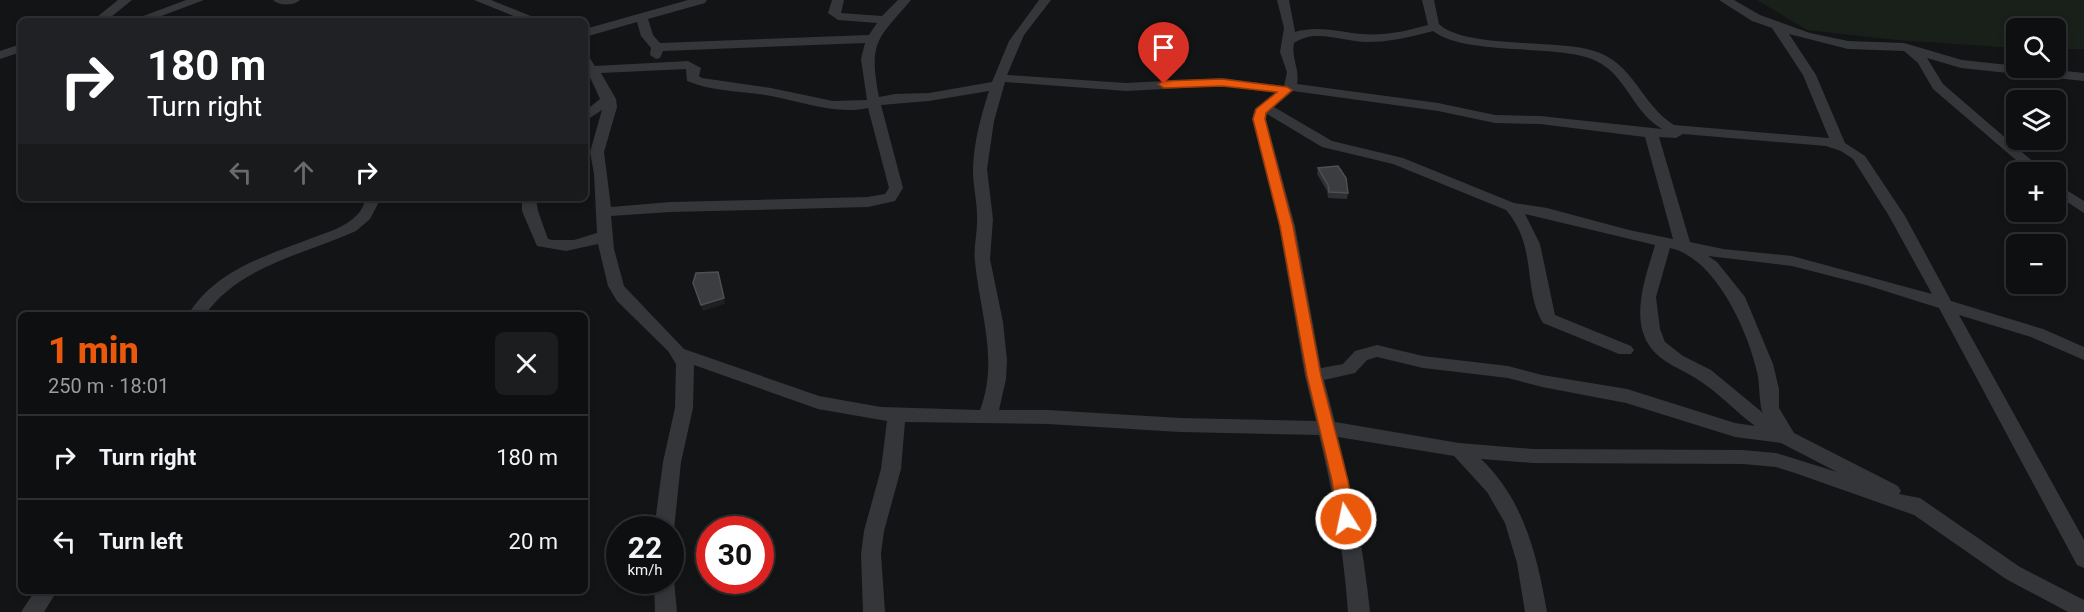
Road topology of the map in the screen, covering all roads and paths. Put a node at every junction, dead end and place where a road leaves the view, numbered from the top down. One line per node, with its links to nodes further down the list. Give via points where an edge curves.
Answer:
1 (126, 0): 14 (street)
2 (198, 0): 15 (street)
3 (279, 0): 4 (street)
4 (294, 0)
5 (480, 0): 16 (street)
6 (701, 0): 13 (street)
7 (837, 0): 17 (street, via 834,13 838,16)
8 (905, 0): 17 (street)
9 (1045, 0): 30 (street, via 1015,42)
10 (1283, 0): 22 (street, via 1290,28)
11 (1428, 0): 19 (street)
12 (1725, 0): 18 (street)
13 (641, 17): 20 (street); 23 (street, via 647,36)
14 (102, 18)
15 (145, 18)
16 (529, 18)
17 (886, 20): 21 (street)
18 (1777, 26): 24 (street, via 1854,46); 38 (street, via 1797,52)
19 (1435, 27): 22 (street, via 1407,35 1365,38 1306,32); 36 (street, via 1457,38 1592,54 1617,68 1656,121 1682,131)
20 (588, 32)
21 (874, 39): 23 (street); 33 (street, via 867,60)
22 (1287, 42): 31 (street, via 1293,72)
23 (657, 47): 28 (street)
24 (1908, 48): 29 (street, via 1961,64); 39 (street, via 1923,62 1938,86)
25 (18, 49): 26 (street)
26 (0, 55)
27 (588, 65): 28 (street); 32 (street)
28 (651, 67): 33 (street, via 688,65 695,68 692,78 699,81 833,105)
29 (2084, 77)
30 (1000, 81): 31 (street, via 1126,87 1222,82); 33 (street); 56 (street, via 980,168 985,219 982,262 999,362 998,388)
31 (1288, 88): 34 (street); 37 (street, via 1438,107 1496,119)
32 (609, 99): 35 (street); 45 (street, via 597,152)
33 (874, 104): 45 (street, via 896,188 890,198)
34 (1265, 107): 43 (street, via 1327,144 1398,161); 54 (street, via 1259,119 1287,226)
35 (588, 115)
36 (1709, 132): 37 (street); 38 (street)
37 (1651, 133): 48 (street)
38 (1839, 145): 49 (street, via 1858,156 1869,171)
39 (2026, 162)
40 (2066, 195): 44 (street)
41 (372, 201): 50 (street, via 365,216 351,228 229,281)
42 (529, 201): 46 (street, via 542,242 567,246)
43 (1511, 207): 47 (street); 51 (street, via 1526,224 1549,319)
44 (2084, 208)
45 (604, 212): 46 (street)
46 (606, 236): 52 (street, via 616,286)
47 (1664, 242): 48 (street); 58 (street, via 1648,297 1658,345)
48 (1683, 246): 49 (street, via 1792,261); 58 (street, via 1711,266 1737,297 1764,364 1770,409)
49 (1945, 304): 53 (street, via 2037,333); 62 (street)
50 (198, 312)
51 (1625, 350)
52 (680, 354): 55 (street, via 818,402); 61 (street, via 686,371 684,408)
53 (2084, 354)
54 (1314, 376): 57 (street); 58 (street, via 1349,369 1361,355 1377,351 1617,394 1735,430)
55 (897, 414): 56 (street); 68 (street, via 891,469 871,554)
56 (987, 417): 57 (street)
57 (1327, 428): 59 (street); 69 (street, via 1344,502)
58 (1788, 438): 60 (street)
59 (1459, 450): 60 (street, via 1572,457 1776,460); 70 (street, via 1494,484 1517,524 1526,550)
60 (1920, 509): 65 (street, via 2013,573)
61 (666, 516)
62 (2084, 559)
63 (45, 594): 66 (street)
64 (665, 594): 67 (street)
65 (2084, 610)
66 (32, 612)
67 (666, 612)
68 (874, 612)
69 (1359, 612)
70 (1536, 612)

